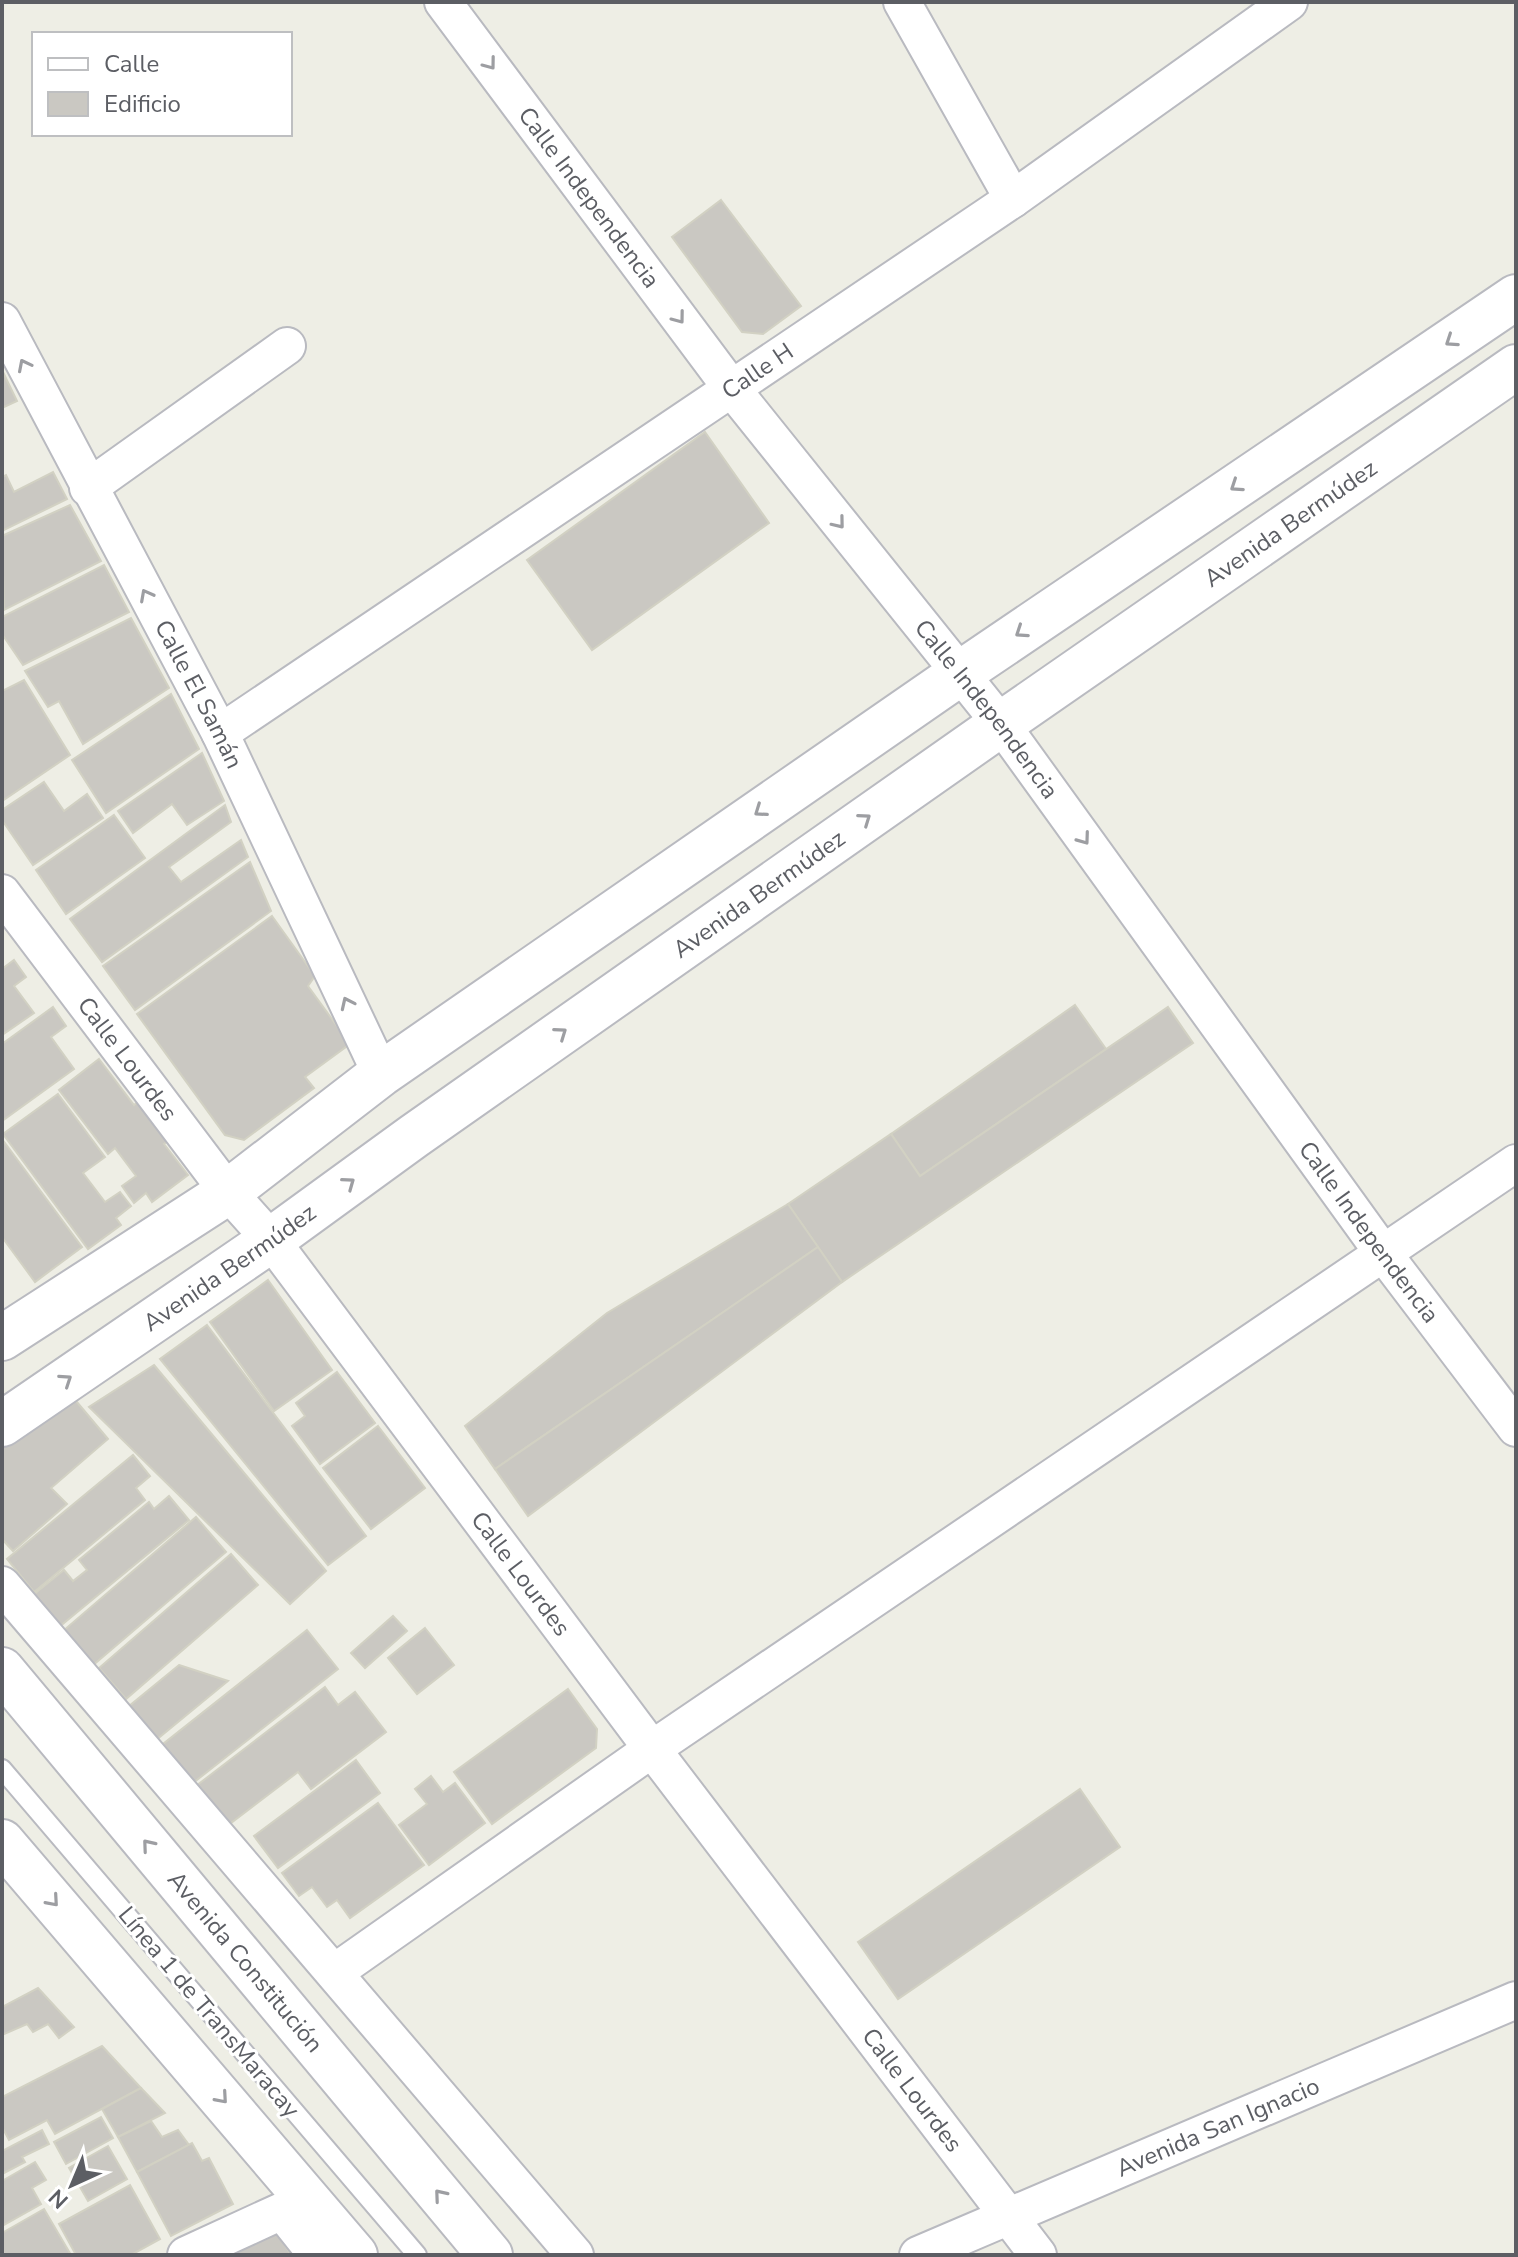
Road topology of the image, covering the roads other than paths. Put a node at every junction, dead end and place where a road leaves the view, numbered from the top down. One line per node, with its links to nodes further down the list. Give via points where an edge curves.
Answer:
1 (443, 2): 9 (street, Calle Independencia, one-way to 9)
2 (902, 2): 4 (street)
3 (1289, 2): 4 (street, Calle H)
4 (1013, 199): 9 (street, Calle H)
5 (1516, 297): 11 (street, one-way to 11)
6 (2, 321): 10 (street, Calle El Samán, one-way to 6)
7 (287, 346): 10 (street)
8 (1516, 367): 12 (street, Avenida Bermúdez)
9 (732, 389): 11 (street, Calle Independencia, one-way to 11); 13 (street, Calle H)
10 (88, 488): 13 (street, Calle El Samán, one-way to 10)
11 (959, 674): 12 (street, Calle Independencia); 15 (street, one-way to 15)
12 (1001, 724): 18 (street, Avenida Bermúdez, one-way to 12); 19 (street, Calle Independencia, one-way to 19)
13 (220, 733): 15 (street, Calle El Samán, one-way to 13)
14 (2, 893): 17 (street, Calle Lourdes)
15 (381, 1074): 17 (street)
16 (1516, 1163): 19 (street)
17 (228, 1192): 18 (street, Calle Lourdes); 20 (street)
18 (271, 1240): 21 (street, Avenida Bermúdez, one-way to 18); 25 (street, Calle Lourdes)
19 (1383, 1253): 22 (street, Calle Independencia); 25 (street)
20 (2, 1338)
21 (2, 1424)
22 (1516, 1428)
23 (2, 1585): 28 (street)
24 (2, 1670): 35 (street, Avenida Constitución, one-way to 24)
25 (652, 1749): 28 (street); 30 (street, Calle Lourdes)
26 (2, 1769): 34 (lane, Línea 1 de TransMaracay)
27 (2, 1842): 33 (street, one-way to 33)
28 (335, 1972): 36 (street)
29 (1516, 2000): 30 (street, Avenida San Ignacio)
30 (1008, 2217): 37 (street, Avenida San Ignacio); 38 (street, Calle Lourdes)
31 (186, 2255): 32 (street, via 282,2211)
32 (317, 2255)
33 (355, 2255)
34 (417, 2255)
35 (490, 2255)
36 (575, 2255)
37 (918, 2255)
38 (1038, 2255)

